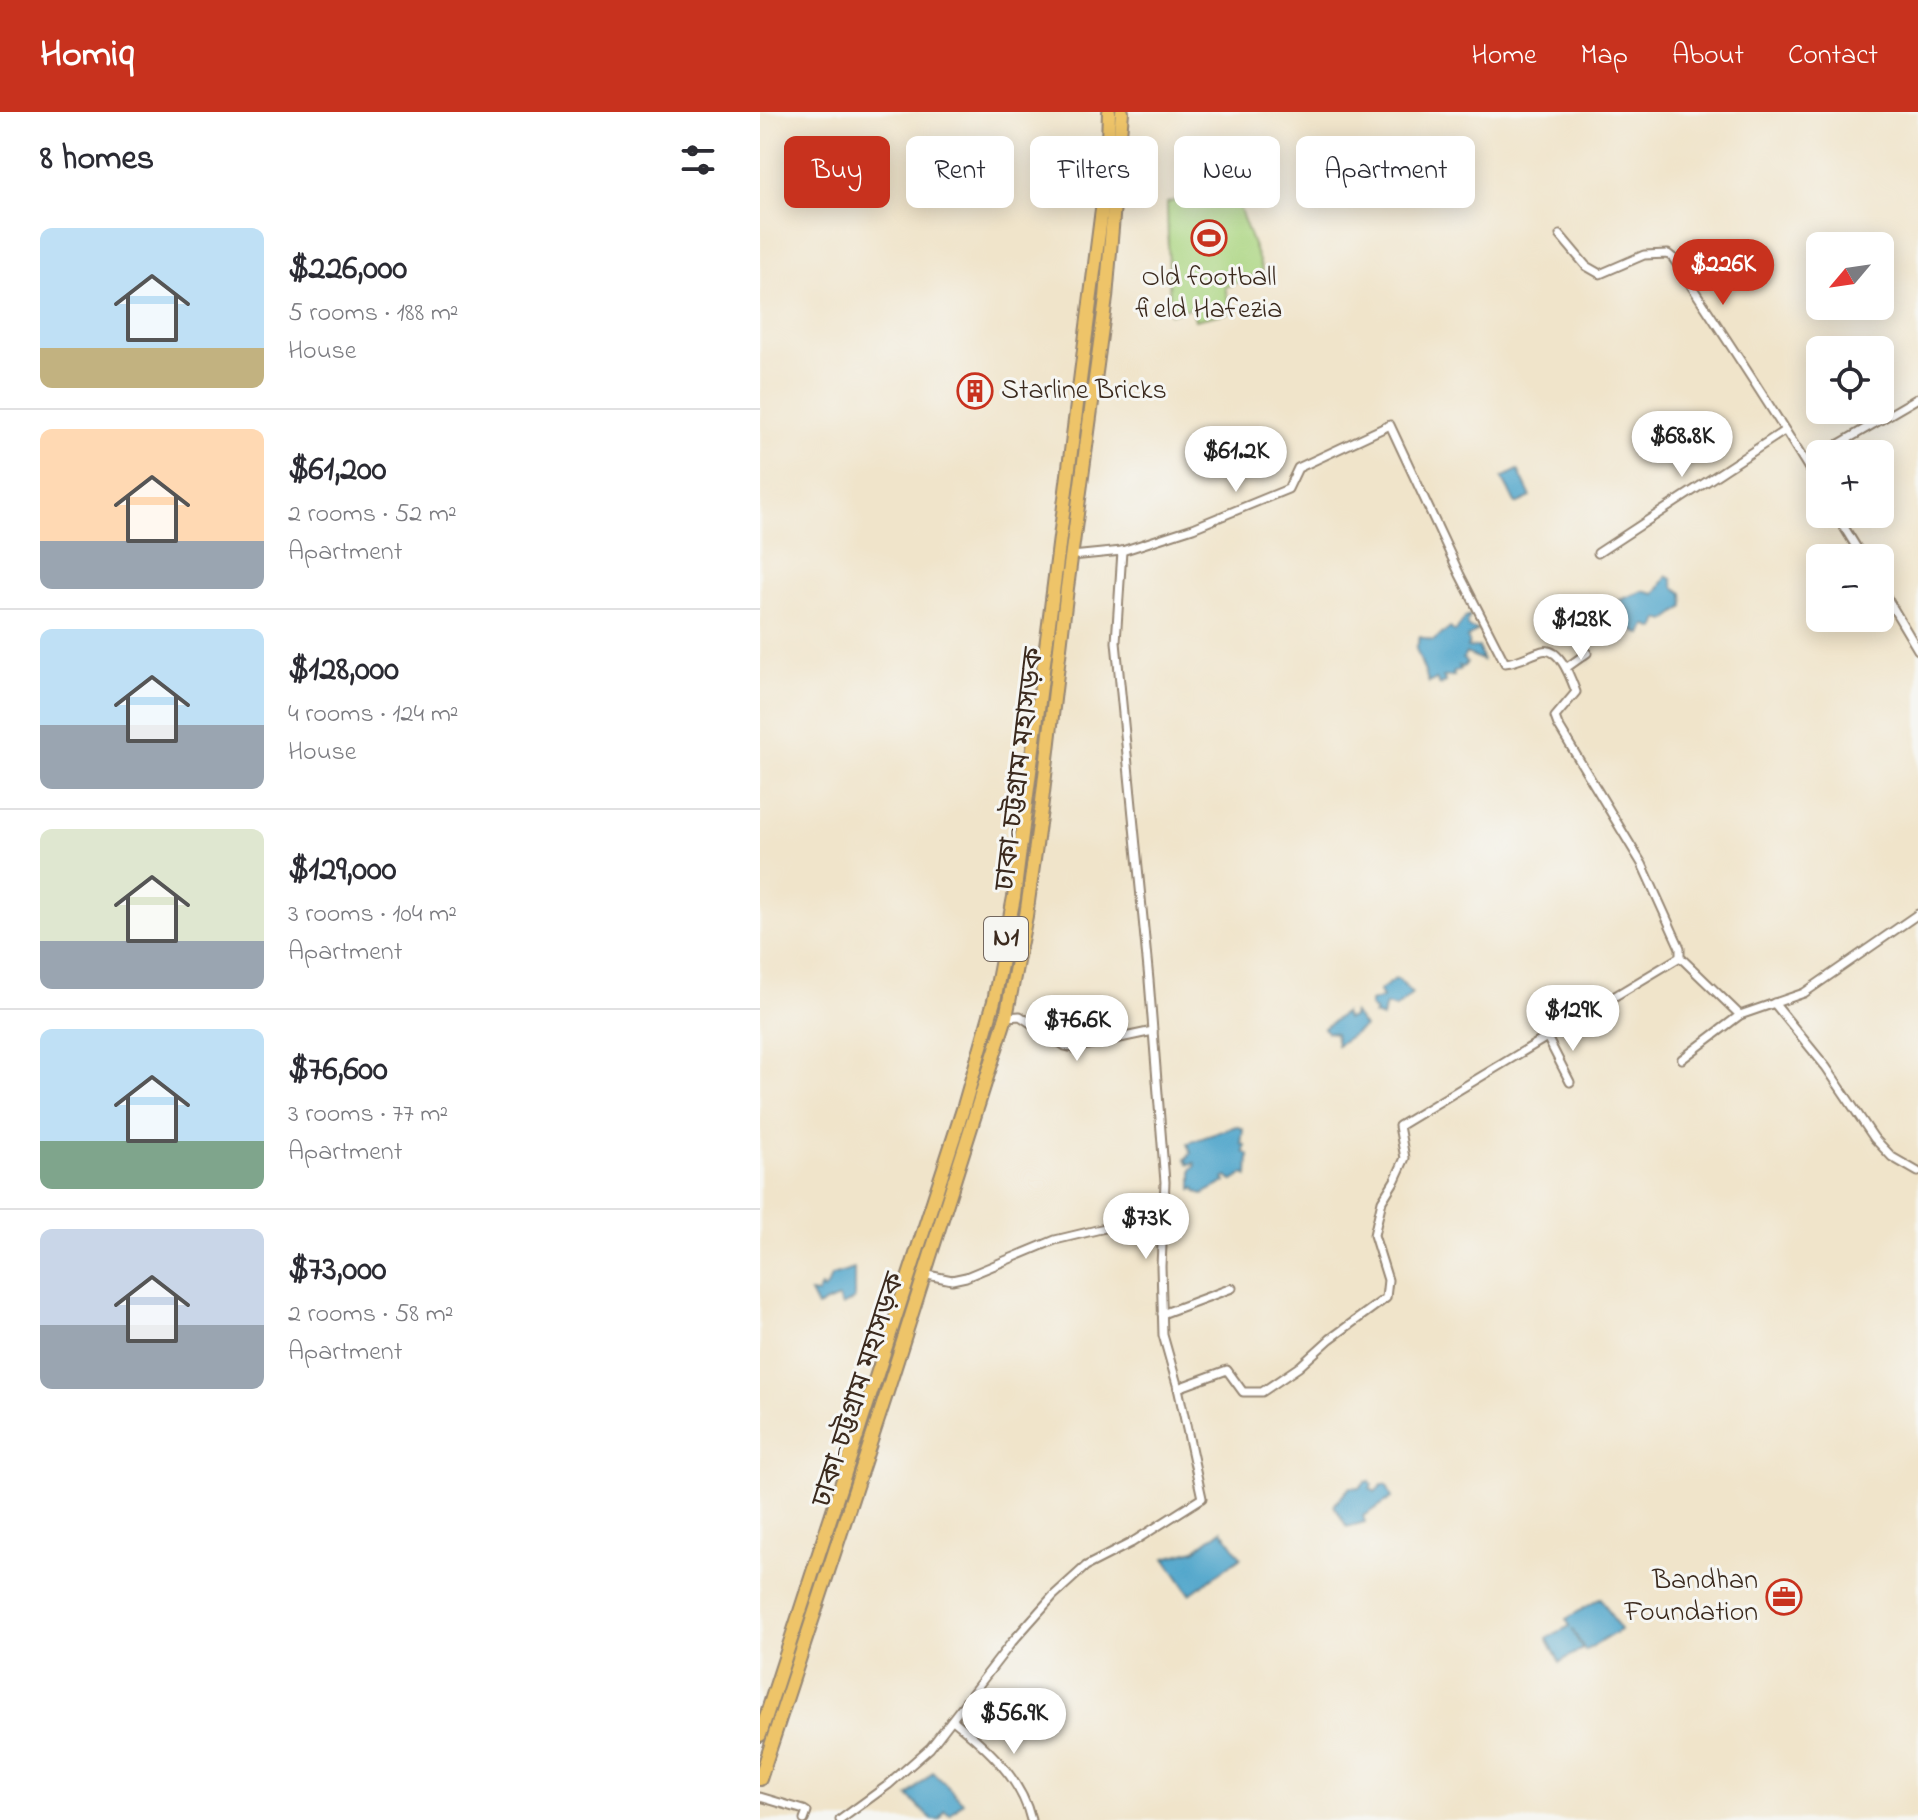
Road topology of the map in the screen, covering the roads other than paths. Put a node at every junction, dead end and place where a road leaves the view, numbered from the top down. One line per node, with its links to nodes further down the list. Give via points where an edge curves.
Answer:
1 (1109, 112): 31 (highway, ঢাকা-চট্টগ্রাম মহাসড়ক / N1, via 1107,170 1016,882 994,1001)
2 (1122, 112): 10 (highway, ঢাকা-চট্টগ্রাম মহাসড়ক / N1, via 1106,298)
3 (1560, 235): 5 (street, via 1586,266 1600,274 1644,255 1673,258)
4 (1918, 398): 6 (street)
5 (1784, 431): 7 (street); 9 (street)
6 (1845, 440)
7 (1806, 459)
8 (1122, 551): 10 (street); 14 (street, via 1288,489 1298,468 1390,425 1505,663 1545,650); 20 (street, via 1116,642)
9 (1598, 553)
10 (1072, 556): 19 (highway, ঢাকা-চট্টগ্রাম মহাসড়ক / N1, via 1029,900)
11 (1894, 610): 12 (street)
12 (1918, 650)
13 (1587, 653): 14 (street)
14 (1566, 668): 16 (street, via 1576,692 1555,717 1558,725 1642,864)
15 (1918, 914): 17 (street, via 1804,993)
16 (1680, 957): 18 (street); 21 (street)
17 (1774, 1003): 18 (street); 24 (street, via 1874,1138 1892,1157)
18 (1740, 1015): 22 (street)
19 (1006, 1017): 20 (street, via 1020,1016 1073,1048); 26 (highway, ঢাকা-চট্টগ্রাম মহাসড়ক / N1)
20 (1153, 1031): 28 (street, via 1165,1182)
21 (1547, 1037): 23 (street); 29 (street, via 1399,1126 1405,1158 1382,1201 1374,1235 1388,1280 1386,1298 1262,1392 1243,1392 1227,1370)
22 (1682, 1059)
23 (1570, 1082)
24 (1918, 1172)
25 (1105, 1228): 26 (street, via 1055,1240 966,1277)
26 (923, 1274): 32 (highway, ঢাকা-চট্টগ্রাম মহাসড়ক / N1)
27 (1232, 1288): 28 (street)
28 (1162, 1314): 29 (street)
29 (1178, 1388): 30 (street, via 1202,1498 1086,1566 1053,1596)
30 (953, 1720): 35 (street, via 930,1748); 36 (street, via 995,1757)
31 (760, 1735)
32 (760, 1779)
33 (760, 1797): 34 (street, via 804,1810)
34 (804, 1820)
35 (840, 1820)
36 (1031, 1820)

